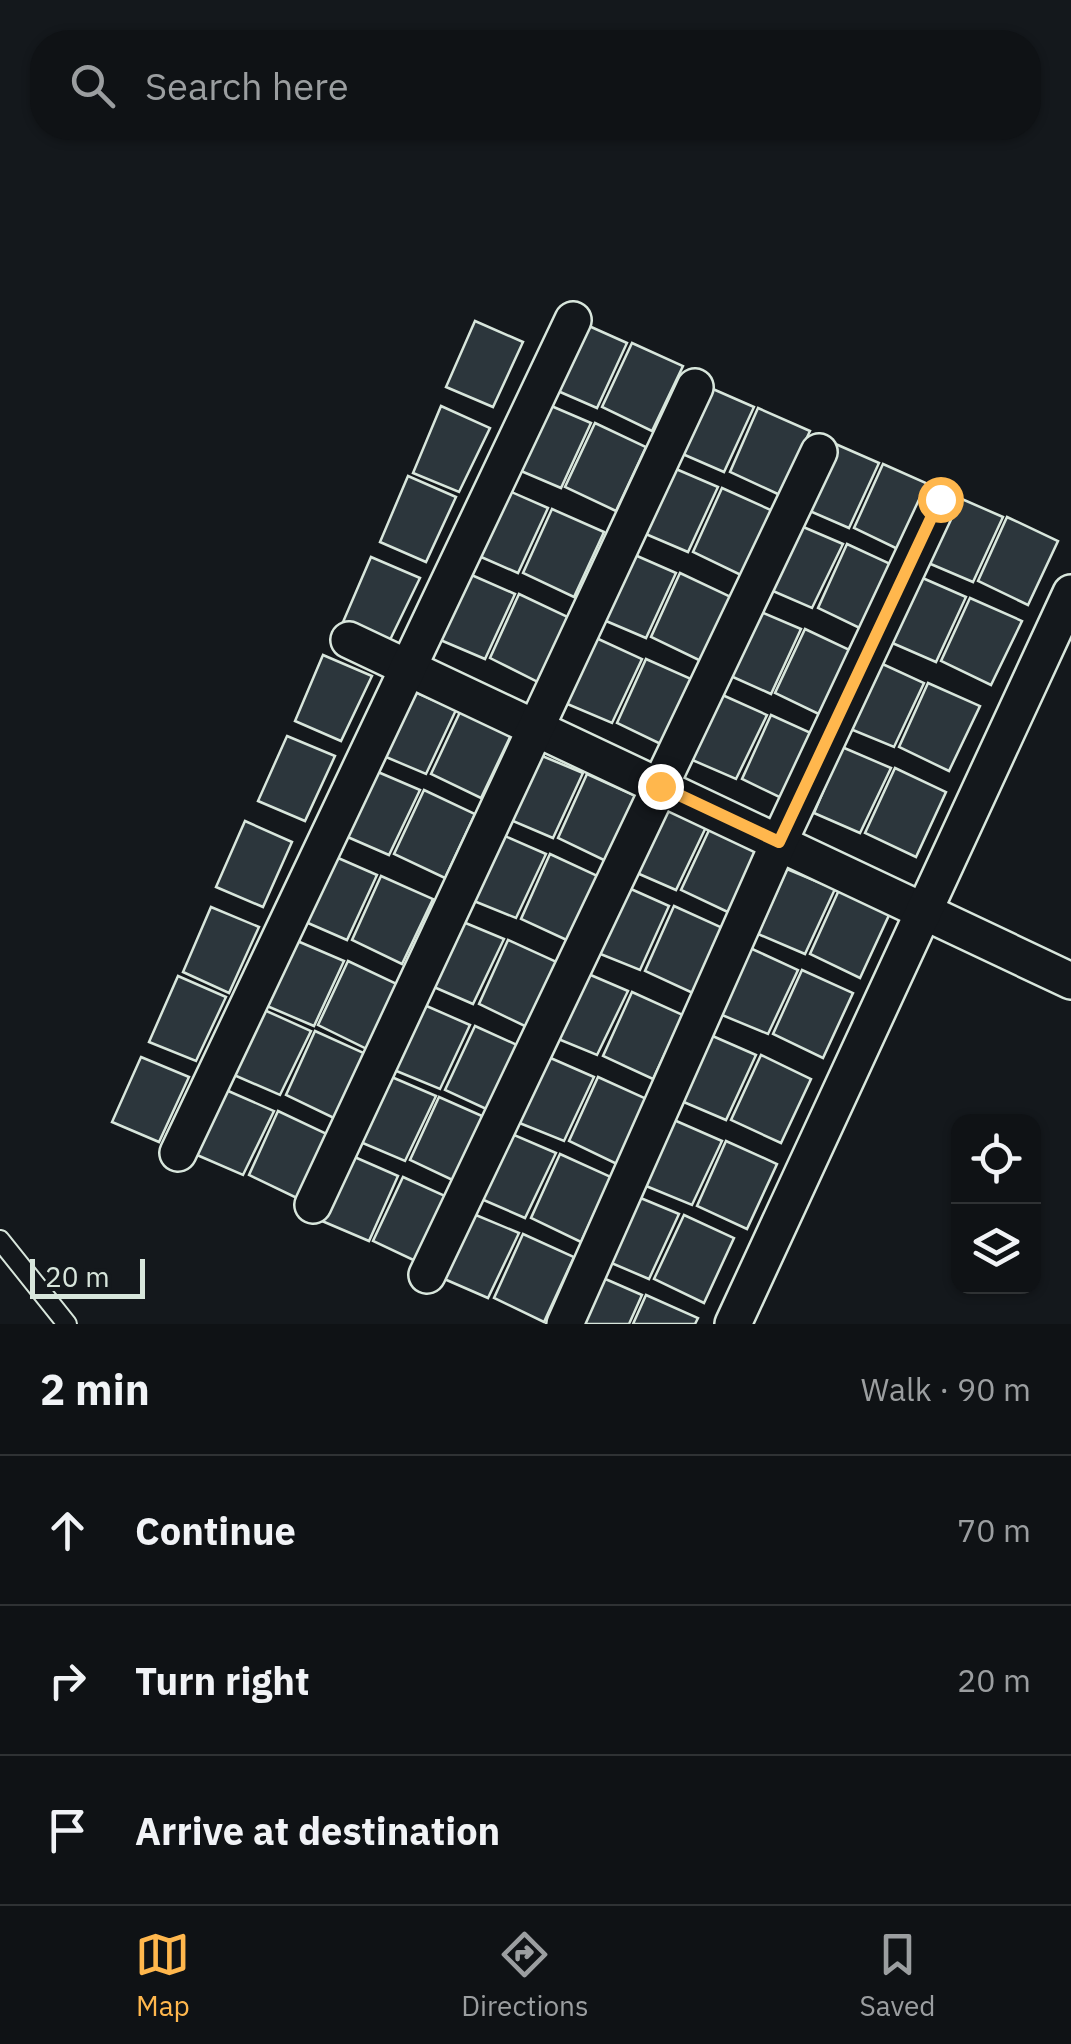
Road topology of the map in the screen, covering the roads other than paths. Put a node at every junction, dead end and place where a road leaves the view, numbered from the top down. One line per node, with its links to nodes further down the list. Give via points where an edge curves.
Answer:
1 (573, 320): 7 (street)
2 (695, 387): 8 (street)
3 (819, 452): 9 (street)
4 (940, 499): 10 (street)
5 (1071, 593): 11 (street)
6 (348, 640): 7 (street)
7 (408, 668): 8 (street); 13 (street)
8 (535, 728): 9 (street); 14 (street)
9 (660, 786): 10 (street); 16 (street)
10 (779, 842): 11 (street); 18 (street)
11 (922, 911): 12 (street); 19 (street)
12 (1071, 981)
13 (178, 1154)
14 (313, 1205)
15 (0, 1240): 17 (lane)
16 (426, 1275)
17 (67, 1324)
18 (565, 1324)
19 (732, 1324)

